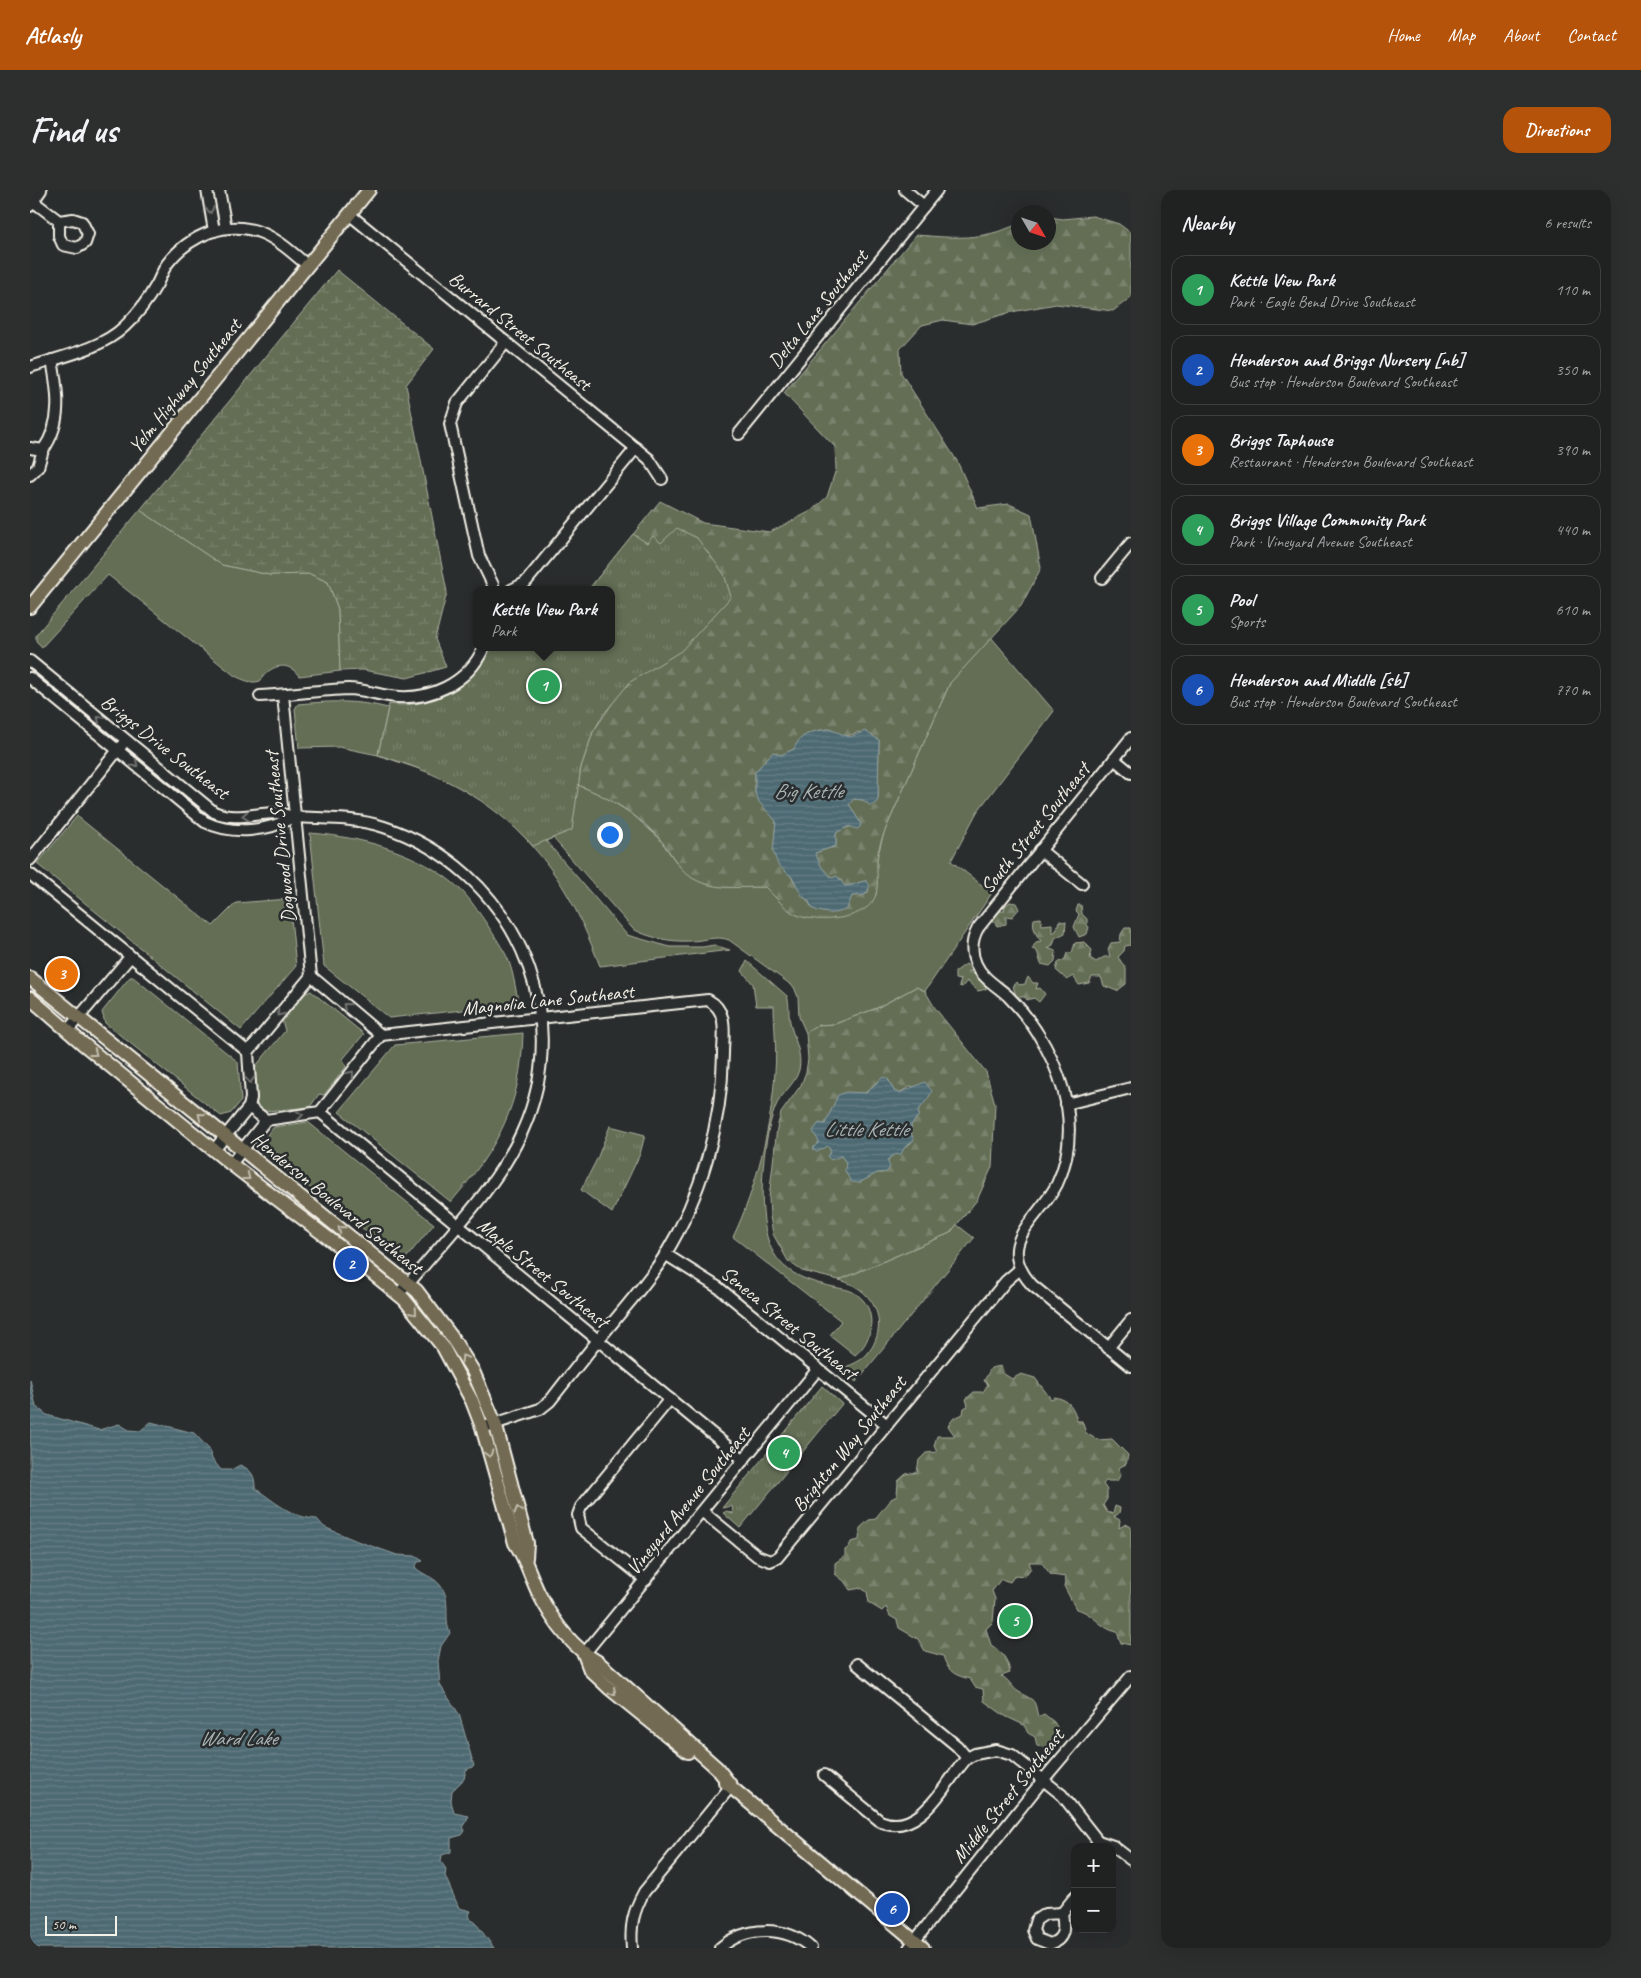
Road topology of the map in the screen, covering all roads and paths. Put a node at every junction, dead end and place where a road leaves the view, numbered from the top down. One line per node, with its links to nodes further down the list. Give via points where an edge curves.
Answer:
1 (41, 190): 7 (street)
2 (207, 190): 12 (street, one-way to 12)
3 (219, 190): 11 (street)
4 (369, 190): 9 (main road, Yelm Highway Southeast)
5 (905, 190): 8 (street)
6 (937, 190): 8 (street, Delta Lane Southeast)
7 (31, 200): 10 (street)
8 (924, 206): 17 (street, Delta Lane Southeast)
9 (349, 214): 13 (main road, Yelm Highway Southeast); 14 (street, Burrard Street Southeast)
10 (59, 221)
11 (226, 228): 12 (street); 13 (street, via 261,232)
12 (214, 231): 15 (street, via 179,250 142,308 123,328 96,344)
13 (308, 266): 27 (main road, Yelm Highway Southeast)
14 (506, 342): 19 (street, Burrard Street Southeast); 25 (street, via 457,403 450,424 479,556)
15 (52, 360): 16 (street); 20 (street, via 58,389 58,411 55,429)
16 (30, 366)
17 (739, 434)
18 (30, 448): 20 (street)
19 (636, 448): 22 (street, Burrard Street Southeast, via 649,459); 26 (street, via 525,583)
20 (43, 450): 21 (street, via 38,467)
21 (30, 475)
22 (662, 480)
23 (1131, 543): 24 (street)
24 (1102, 578)
25 (490, 586)
26 (519, 586)
27 (30, 607)
28 (481, 651): 31 (street, via 456,683 429,694 403,697 348,689)
29 (30, 661): 34 (street, Briggs Drive Southeast, one-way to 29)
30 (30, 678): 35 (street, Briggs Drive Southeast)
31 (283, 695): 32 (street); 38 (street, Dogwood Drive Southeast)
32 (260, 696)
33 (1131, 738): 36 (street, South Street Southeast)
34 (126, 740): 35 (street); 38 (street, Briggs Drive Southeast, one-way to 34, via 278,813 224,817)
35 (118, 750): 38 (street, Briggs Drive Southeast, one-way to 38, via 206,822 219,828 278,826); 40 (street)
36 (1114, 759): 37 (street); 39 (street, South Street Southeast)
37 (1131, 773)
38 (294, 817): 44 (street, Dogwood Drive Southeast); 48 (street, Briggs Drive Southeast, via 347,819 383,827 415,839 458,867 489,897 518,942 533,980)
39 (1040, 850): 42 (street); 53 (street, South Street Southeast, via 978,928 972,944 973,957 981,972 1007,996 1038,1035 1053,1063)
40 (30, 860)
41 (30, 874): 43 (street)
42 (1082, 884)
43 (130, 957): 47 (street); 51 (street)
44 (311, 976): 50 (street, one-way to 44); 51 (street, one-way to 51)
45 (30, 978): 47 (main road, Henderson Boulevard Southeast)
46 (30, 998): 49 (main road, Henderson Boulevard Southeast)
47 (79, 1017): 49 (street); 57 (main road, Henderson Boulevard Southeast, one-way to 47)
48 (540, 1019): 50 (street, Magnolia Lane Southeast); 61 (street, Briggs Drive Southeast, via 539,1074 523,1130 505,1163); 62 (street, Magnolia Lane Southeast, via 708,1000 718,1005 722,1014 723,1069 711,1144 699,1182)
49 (68, 1030): 58 (main road, Henderson Boulevard Southeast, one-way to 58)
50 (381, 1036): 55 (street, one-way to 50)
51 (248, 1052): 54 (street, one-way to 54)
52 (1131, 1088): 53 (street)
53 (1066, 1104): 63 (street, via 1070,1131 1065,1164 1052,1193 1022,1232 1017,1247)
54 (250, 1107): 56 (street); 57 (street)
55 (320, 1112): 56 (street, one-way to 55); 61 (street, Maple Street Southeast)
56 (266, 1120): 59 (street)
57 (225, 1136): 58 (street); 59 (main road, Henderson Boulevard Southeast)
58 (214, 1150): 60 (main road, Henderson Boulevard Southeast)
59 (242, 1150): 60 (street); 64 (main road, Henderson Boulevard Southeast, one-way to 59)
60 (231, 1164): 65 (main road, Henderson Boulevard Southeast, one-way to 65)
61 (457, 1225): 64 (street, Briggs Drive Southeast); 67 (street, Maple Street Southeast)
62 (665, 1254): 67 (street); 70 (street, Seneca Street Southeast, via 708,1280)
63 (1020, 1269): 68 (street, via 1032,1285); 73 (street, Brighton Way Southeast, via 1006,1281)
64 (409, 1283): 65 (street, Briggs Drive Southeast); 72 (main road, Henderson Boulevard Southeast, one-way to 64, via 473,1371 451,1336)
65 (398, 1294): 74 (main road, Henderson Boulevard Southeast, one-way to 74, via 442,1347 464,1382)
66 (1131, 1320): 68 (street)
67 (598, 1340): 71 (street, Maple Street Southeast); 72 (street, via 540,1409)
68 (1108, 1348): 69 (street)
69 (1131, 1366)
70 (818, 1369): 73 (street, Seneca Street Southeast); 75 (street, Vineyard Avenue Southeast)
71 (670, 1399): 75 (street, Maple Street Southeast); 78 (street, via 578,1515 581,1528)
72 (495, 1423): 74 (street); 77 (main road, Henderson Boulevard Southeast, one-way to 72, via 527,1543)
73 (887, 1425): 76 (street, Brighton Way Southeast, via 777,1558 770,1560 757,1556)
74 (482, 1427): 77 (main road, Henderson Boulevard Southeast, one-way to 77, via 515,1543)
75 (744, 1460): 76 (street, Vineyard Avenue Southeast)
76 (702, 1512): 78 (street, Vineyard Avenue Southeast)
77 (526, 1558): 79 (main road, Henderson Boulevard Southeast, via 538,1592 554,1619)
78 (646, 1580): 79 (street, Vineyard Avenue Southeast)
79 (584, 1654): 85 (main road, Henderson Boulevard Southeast, via 598,1662 695,1748)
80 (857, 1664): 82 (street, via 957,1746)
81 (1131, 1676): 84 (street, Middle Street Southeast)
82 (967, 1758): 83 (street, via 919,1817 898,1825 880,1821); 84 (street, via 996,1750 1012,1755)
83 (824, 1775)
84 (1043, 1780): 86 (street, via 1077,1812); 91 (street, Middle Street Southeast)
85 (732, 1786): 91 (main road, Henderson Boulevard Southeast); 92 (street, via 644,1892 631,1922)
86 (1096, 1843)
87 (1116, 1848): 88 (street)
88 (1131, 1860)
89 (1071, 1902): 90 (street)
90 (1062, 1913)
91 (915, 1946)
92 (632, 1948)
93 (720, 1948): 94 (street, via 728,1941 766,1930 789,1936)
94 (811, 1948)

